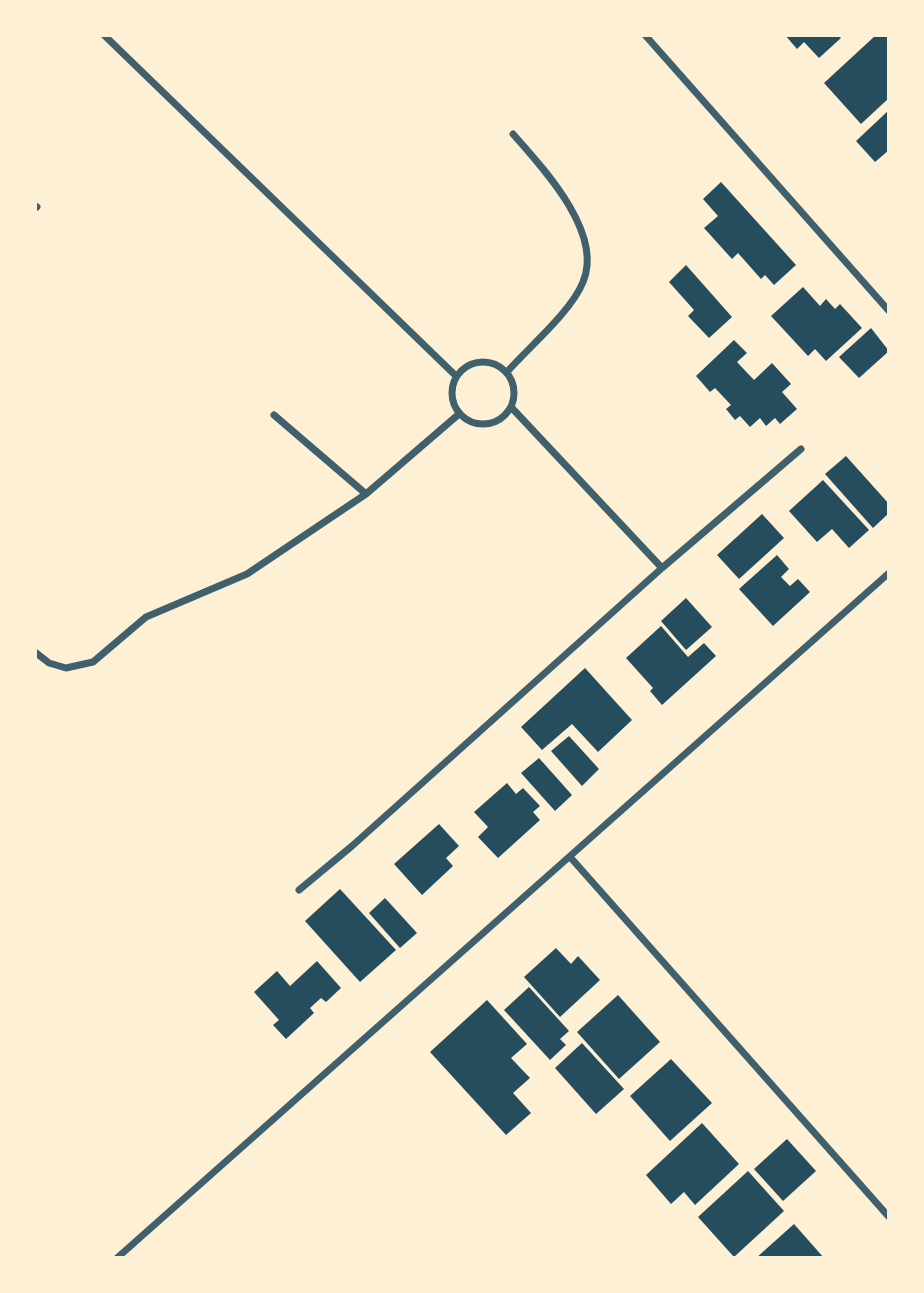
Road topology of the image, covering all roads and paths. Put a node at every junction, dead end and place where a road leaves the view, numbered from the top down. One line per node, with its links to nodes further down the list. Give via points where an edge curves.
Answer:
1 (104, 35): 6 (street)
2 (645, 35): 4 (street)
3 (513, 134): 5 (street, via 566,202 579,225 587,263 583,282 569,304)
4 (889, 310)
5 (507, 372): 6 (street, via 495,363 481,361 467,365); 7 (street, via 513,383)
6 (456, 376): 8 (street, via 451,395)
7 (511, 407): 8 (street, via 493,423 469,422); 12 (street)
8 (459, 414): 11 (street)
9 (274, 415): 11 (street)
10 (801, 449): 12 (street)
11 (366, 494): 14 (street, via 247,574 146,617 93,662 66,668)
12 (662, 568): 16 (street)
13 (889, 573): 15 (street)
14 (35, 652)
15 (571, 858): 17 (street); 18 (street)
16 (299, 890)
17 (889, 1217)
18 (118, 1257)

